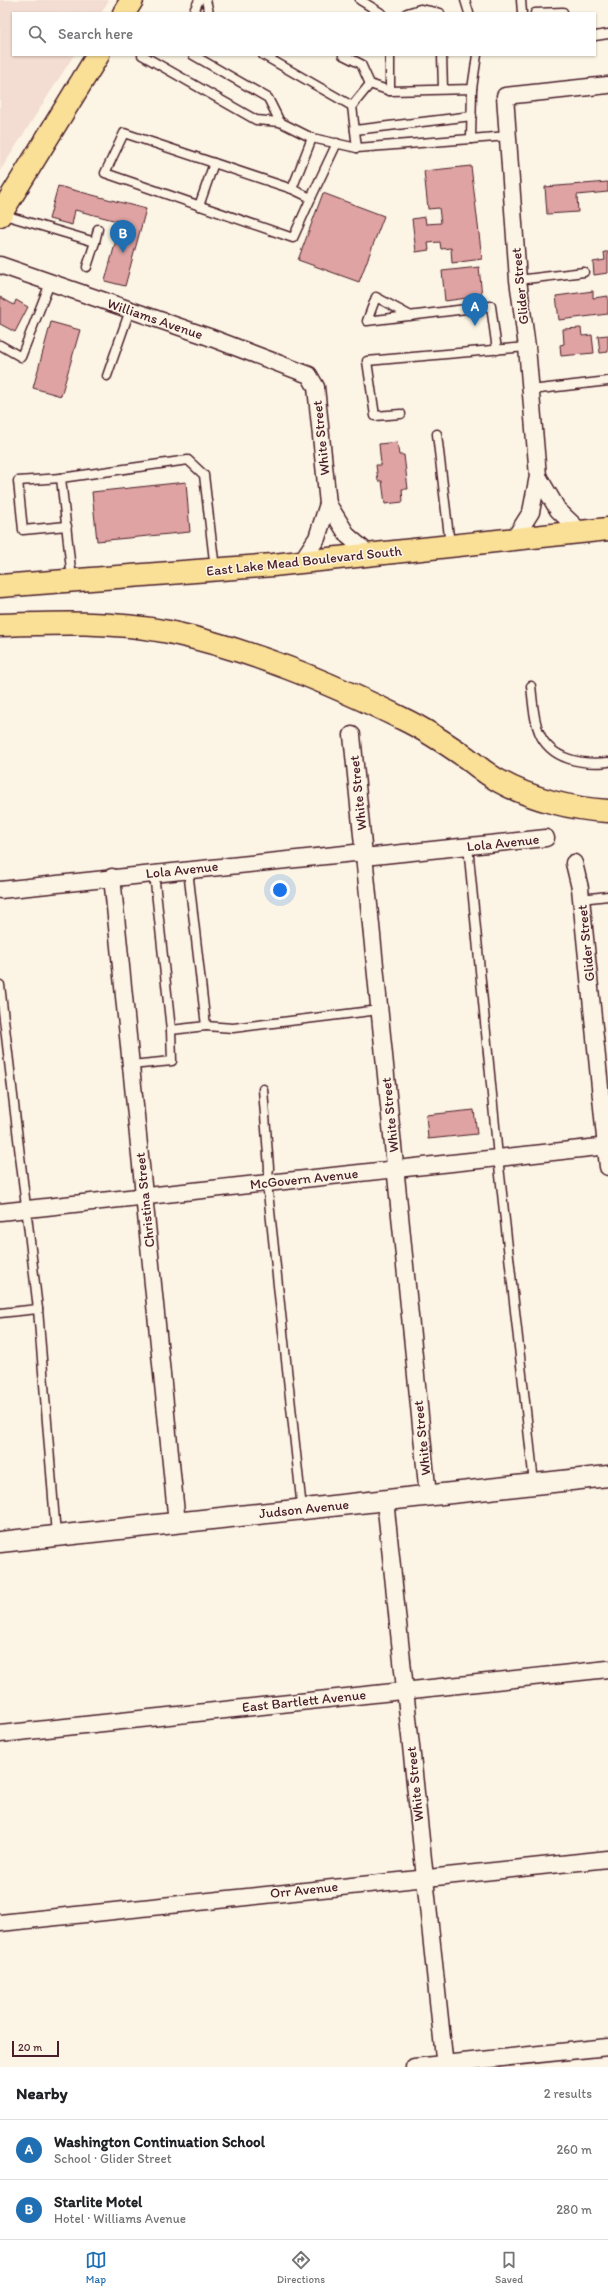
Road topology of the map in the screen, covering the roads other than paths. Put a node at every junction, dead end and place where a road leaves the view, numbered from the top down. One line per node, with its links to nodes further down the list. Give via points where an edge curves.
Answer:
1 (132, 0): 7 (main road)
2 (199, 0): 8 (lane)
3 (206, 0): 9 (lane)
4 (360, 0): 10 (lane)
5 (465, 0): 13 (lane)
6 (521, 0): 14 (lane)
7 (125, 12)
8 (193, 12)
9 (209, 12)
10 (380, 12)
11 (410, 12): 12 (lane, via 420,9)
12 (435, 12)
13 (469, 12)
14 (522, 12)
15 (608, 34): 16 (lane)
16 (596, 36)
17 (97, 56): 43 (main road)
18 (144, 56): 32 (lane, via 256,120)
19 (195, 56): 32 (lane, via 268,98)
20 (345, 56): 25 (lane, via 361,64)
21 (390, 56): 29 (lane)
22 (442, 56): 27 (lane)
23 (477, 56): 28 (lane)
24 (274, 58): 30 (lane)
25 (370, 84): 29 (lane); 30 (lane)
26 (608, 85): 34 (street, Glider Street, via 505,96)
27 (443, 88): 28 (lane); 29 (lane)
28 (472, 89): 31 (lane)
29 (390, 91)
30 (352, 106): 33 (lane)
31 (472, 116): 33 (lane); 36 (lane)
32 (280, 122): 35 (lane)
33 (355, 130): 38 (lane)
34 (508, 136): 36 (lane); 49 (street, Glider Street)
35 (312, 138): 37 (lane); 40 (lane)
36 (471, 139): 38 (lane)
37 (337, 143): 38 (lane); 41 (lane)
38 (357, 148)
39 (214, 163): 40 (lane); 42 (lane); 42 (lane, via 124,133 105,173)
40 (292, 189): 41 (lane)
41 (311, 198): 42 (lane, via 293,238)
42 (199, 206)
43 (0, 214): 45 (lane)
44 (98, 229): 45 (lane)
45 (94, 242): 47 (lane)
46 (0, 266): 50 (street, Williams Avenue)
47 (87, 267)
48 (584, 272): 49 (lane)
49 (518, 280): 54 (street, Glider Street)
50 (50, 283): 51 (street, Williams Avenue); 53 (lane, via 21,357)
51 (130, 310): 56 (street, Williams Avenue); 57 (lane)
52 (411, 316): 52 (lane, via 389,318 367,321 376,297); 55 (lane, via 491,306)
53 (0, 345)
54 (527, 347): 55 (lane); 59 (street, Glider Street)
55 (497, 350): 60 (lane, via 367,361 376,416)
56 (309, 375): 64 (street, White Street, via 316,387)
57 (107, 376)
58 (608, 381): 59 (lane)
59 (531, 390): 62 (street, Glider Street)
60 (401, 414)
61 (437, 434): 69 (lane)
62 (538, 476): 67 (street, Glider Street, via 558,510); 68 (street, Glider Street, via 531,512)
63 (61, 478): 65 (lane); 65 (lane, via 18,481 23,530); 72 (lane, via 188,460 204,475)
64 (328, 504): 70 (street, White Street, via 348,536); 71 (street, White Street, via 319,532)
65 (67, 526): 73 (lane)
66 (608, 529): 67 (main road, East Lake Mead Boulevard South)
67 (581, 532): 68 (main road, East Lake Mead Boulevard South)
68 (514, 539): 69 (main road, East Lake Mead Boulevard South)
69 (450, 546): 70 (main road, East Lake Mead Boulevard South)
70 (369, 554): 71 (main road, East Lake Mead Boulevard South)
71 (301, 562): 72 (main road, East Lake Mead Boulevard South)
72 (215, 570): 73 (main road, East Lake Mead Boulevard South)
73 (72, 580): 74 (main road, East Lake Mead Boulevard South)
74 (0, 586)
75 (0, 625): 79 (main road, via 72,622 160,631 242,651 294,668 404,719 432,734 499,781 544,799 588,810)
76 (531, 686): 78 (lane, via 536,723 547,745 572,762)
77 (352, 735): 82 (street, White Street)
78 (608, 762)
79 (608, 811)
80 (546, 838): 81 (street, Lola Avenue)
81 (468, 846): 82 (street, Lola Avenue); 97 (lane)
82 (364, 854): 84 (street, Lola Avenue); 91 (street, White Street)
83 (574, 863): 89 (street, Glider Street)
84 (188, 870): 85 (street, Lola Avenue); 92 (lane)
85 (154, 873): 86 (street, Lola Avenue); 93 (lane)
86 (112, 877): 87 (street, Lola Avenue); 94 (street, Christina Street)
87 (0, 890)
88 (608, 896): 89 (lane)
89 (581, 899): 96 (street, Glider Street)
90 (0, 985): 102 (lane)
91 (379, 1010): 92 (lane, via 233,1028); 99 (street, White Street)
92 (206, 1026): 93 (lane)
93 (171, 1030): 94 (lane, via 172,1061)
94 (131, 1065): 101 (street, Christina Street)
95 (263, 1089): 100 (lane, via 269,1168)
96 (607, 1146): 97 (street, McGovern Avenue); 98 (street, Glider Street)
97 (498, 1157): 99 (street, McGovern Avenue); 107 (lane)
98 (608, 1167)
99 (395, 1168): 100 (street, McGovern Avenue); 108 (street, White Street)
100 (267, 1183): 101 (street, McGovern Avenue); 110 (lane)
101 (145, 1197): 102 (street, McGovern Avenue); 111 (street, Christina Street)
102 (25, 1210): 103 (street, McGovern Avenue); 104 (lane)
103 (0, 1212)
104 (38, 1309): 105 (lane); 112 (lane)
105 (0, 1312)
106 (608, 1476): 107 (street, Judson Avenue)
107 (534, 1484): 108 (street, Judson Avenue)
108 (428, 1496): 109 (street, Judson Avenue)
109 (385, 1500): 110 (street, Judson Avenue); 115 (street, White Street)
110 (302, 1509): 111 (street, Judson Avenue)
111 (177, 1523): 112 (street, Judson Avenue)
112 (56, 1536): 113 (street, Judson Avenue)
113 (0, 1542)
114 (608, 1669): 115 (street, East Bartlett Avenue)
115 (405, 1690): 116 (street, East Bartlett Avenue); 118 (street, White Street)
116 (0, 1734)
117 (608, 1859): 118 (street, Orr Avenue)
118 (425, 1877): 119 (street, Orr Avenue); 121 (street, White Street)
119 (0, 1924)
120 (608, 2047): 121 (street)
121 (445, 2065): 122 (street)
122 (414, 2067)

